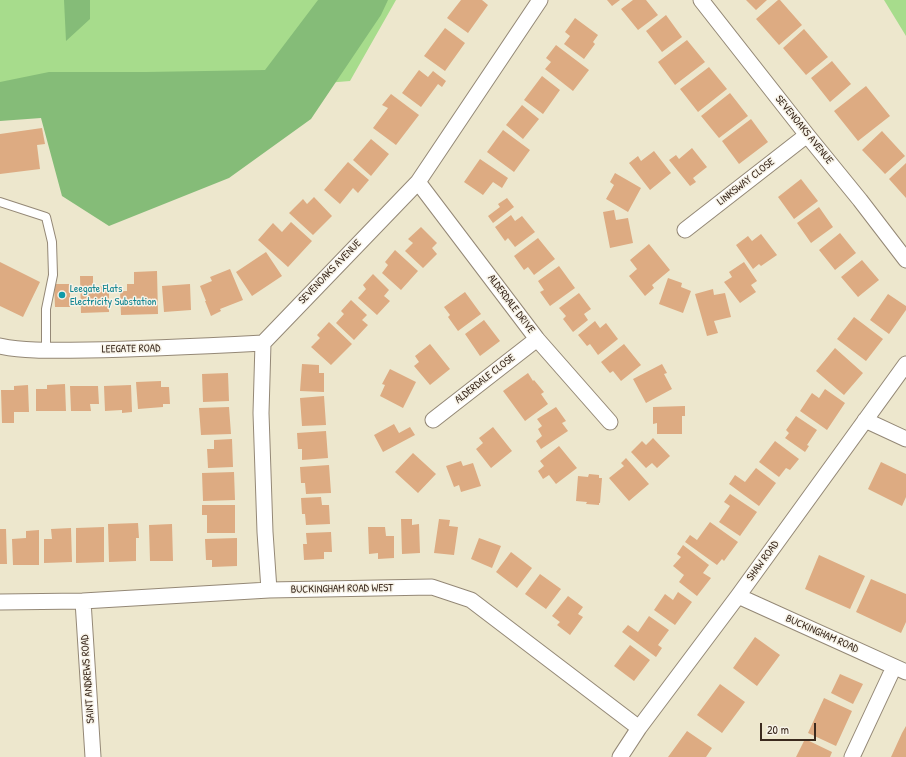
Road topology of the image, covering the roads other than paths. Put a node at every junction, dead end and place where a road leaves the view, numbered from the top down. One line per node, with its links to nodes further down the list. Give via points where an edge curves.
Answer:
1 (540, 0): 4 (street, SEVENOAKS AVENUE)
2 (701, 0): 3 (street, SEVENOAKS AVENUE)
3 (807, 135): 6 (street, LINKSWAY CLOSE); 7 (street, SEVENOAKS AVENUE)
4 (418, 182): 8 (street, ALDERDALE DRIVE); 9 (street, SEVENOAKS AVENUE)
5 (0, 202): 11 (lane, via 46,217 52,242 53,274 46,309)
6 (685, 230)
7 (906, 260)
8 (537, 339): 13 (street, ALDERDALE CLOSE); 15 (street, ALDERDALE DRIVE)
9 (263, 343): 11 (street, LEEGATE ROAD); 17 (street, via 261,413)
10 (0, 346): 11 (street, LEEGATE ROAD)
11 (46, 350)
12 (906, 364): 14 (street, SHAW ROAD)
13 (433, 420)
14 (865, 420): 16 (street); 18 (street, SHAW ROAD)
15 (610, 422)
16 (906, 439)
17 (269, 590): 19 (street, BUCKINGHAM ROAD WEST); 22 (street, BUCKINGHAM ROAD WEST, via 432,587 471,600)
18 (738, 596): 21 (street, BUCKINGHAM ROAD); 22 (street, SHAW ROAD)
19 (83, 601): 20 (street, BUCKINGHAM ROAD WEST); 23 (street, SAINT ANDREWS ROAD)
20 (0, 602)
21 (900, 669): 25 (street)
22 (639, 728): 24 (street, SHAW ROAD)
23 (93, 757)
24 (620, 757)
25 (852, 757)

